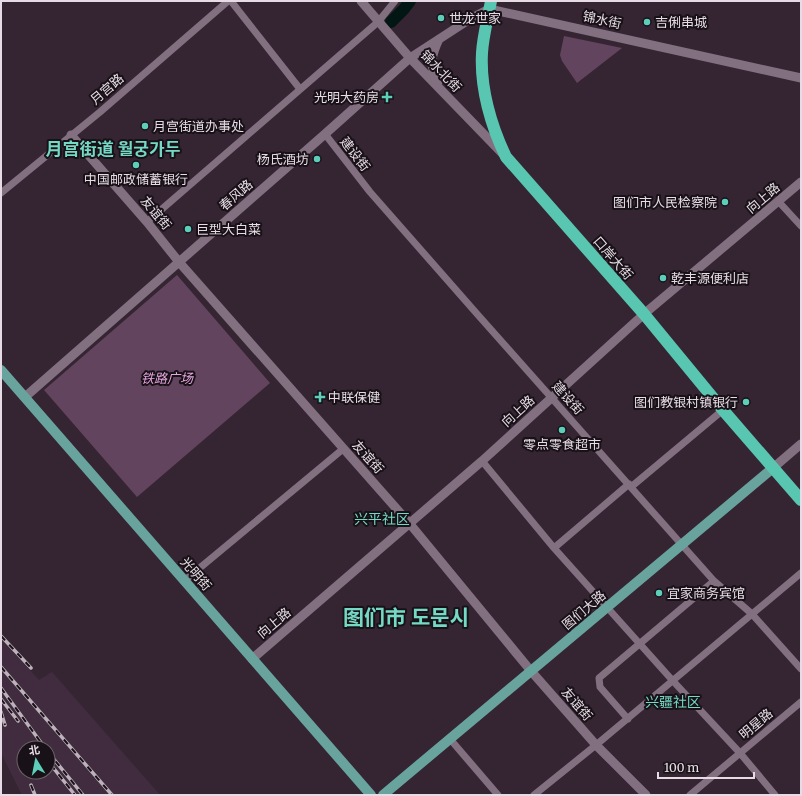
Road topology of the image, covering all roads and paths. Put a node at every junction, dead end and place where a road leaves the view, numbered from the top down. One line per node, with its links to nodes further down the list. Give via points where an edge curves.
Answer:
1 (228, 1): 13 (street, 月宫路)
2 (231, 1): 10 (street)
3 (361, 1): 6 (street, 锦水北街)
4 (395, 1): 6 (street)
5 (490, 5): 7 (street); 9 (street, 锦水街); 14 (highway, 口岸大街, via 484,34 482,68 491,120)
6 (378, 22): 8 (street, 锦水北街); 10 (street)
7 (439, 39): 8 (street); 11 (street, via 431,58 432,72)
8 (410, 58): 11 (street, 锦水北街); 12 (street, 春风路)
9 (801, 78)
10 (300, 89): 18 (street)
11 (444, 92): 14 (street, 锦水北街)
12 (325, 134): 20 (street, 春风路); 24 (street, 建设街, via 370,192)
13 (71, 135): 16 (street, 月宫路); 18 (street, 友谊街)
14 (506, 157): 21 (highway, 口岸大街)
15 (801, 182): 17 (street, 向上路)
16 (1, 193)
17 (779, 202): 19 (street); 21 (street, 向上路)
18 (147, 222): 20 (street, 友谊街)
19 (801, 226)
20 (180, 262): 23 (street, 春风路); 27 (street, 友谊街)
21 (644, 314): 24 (street, 向上路); 25 (highway, 口岸大街)
22 (1, 370): 23 (main road, 光明街)
23 (25, 398): 36 (main road, 光明街)
24 (552, 398): 28 (street, 向上路); 30 (street, 建设街)
25 (723, 410): 29 (highway, 口岸大街); 30 (street)
26 (801, 444): 29 (street, 图们大路)
27 (343, 449): 32 (street, 友谊街); 36 (street)
28 (482, 461): 32 (street, 向上路); 34 (street)
29 (773, 468): 31 (highway, 口岸大街); 33 (main road, 图们大路)
30 (630, 486): 33 (street, 建设街); 34 (street)
31 (801, 500)
32 (410, 524): 41 (street, 向上路); 43 (street, 友谊街)
33 (682, 544): 37 (street, 建设街); 38 (main road, 图们大路)
34 (554, 548): 38 (street)
35 (801, 573): 39 (street)
36 (184, 581): 41 (main road, 光明街)
37 (714, 581): 39 (street, 建设街); 40 (street)
38 (607, 607): 40 (street); 43 (main road, 图们大路)
39 (752, 614): 42 (street, 建设街); 44 (street)
40 (640, 644): 44 (street); 46 (street, via 599,678 600,687)
41 (252, 658): 50 (main road, 光明街)
42 (801, 669)
43 (531, 671): 47 (main road, 图们大路); 48 (street, 友谊街)
44 (673, 681): 46 (street); 49 (street)
45 (801, 702): 49 (street, 明星路)
46 (628, 718): 48 (street)
47 (450, 739): 51 (main road, 图们大路); 52 (street)
48 (596, 745): 53 (street); 54 (street, 友谊街)
49 (740, 753): 55 (street, 明星路); 56 (street)
50 (371, 795)
51 (383, 795)
52 (498, 795)
53 (534, 795)
54 (646, 795)
55 (690, 795)
56 (775, 795)

